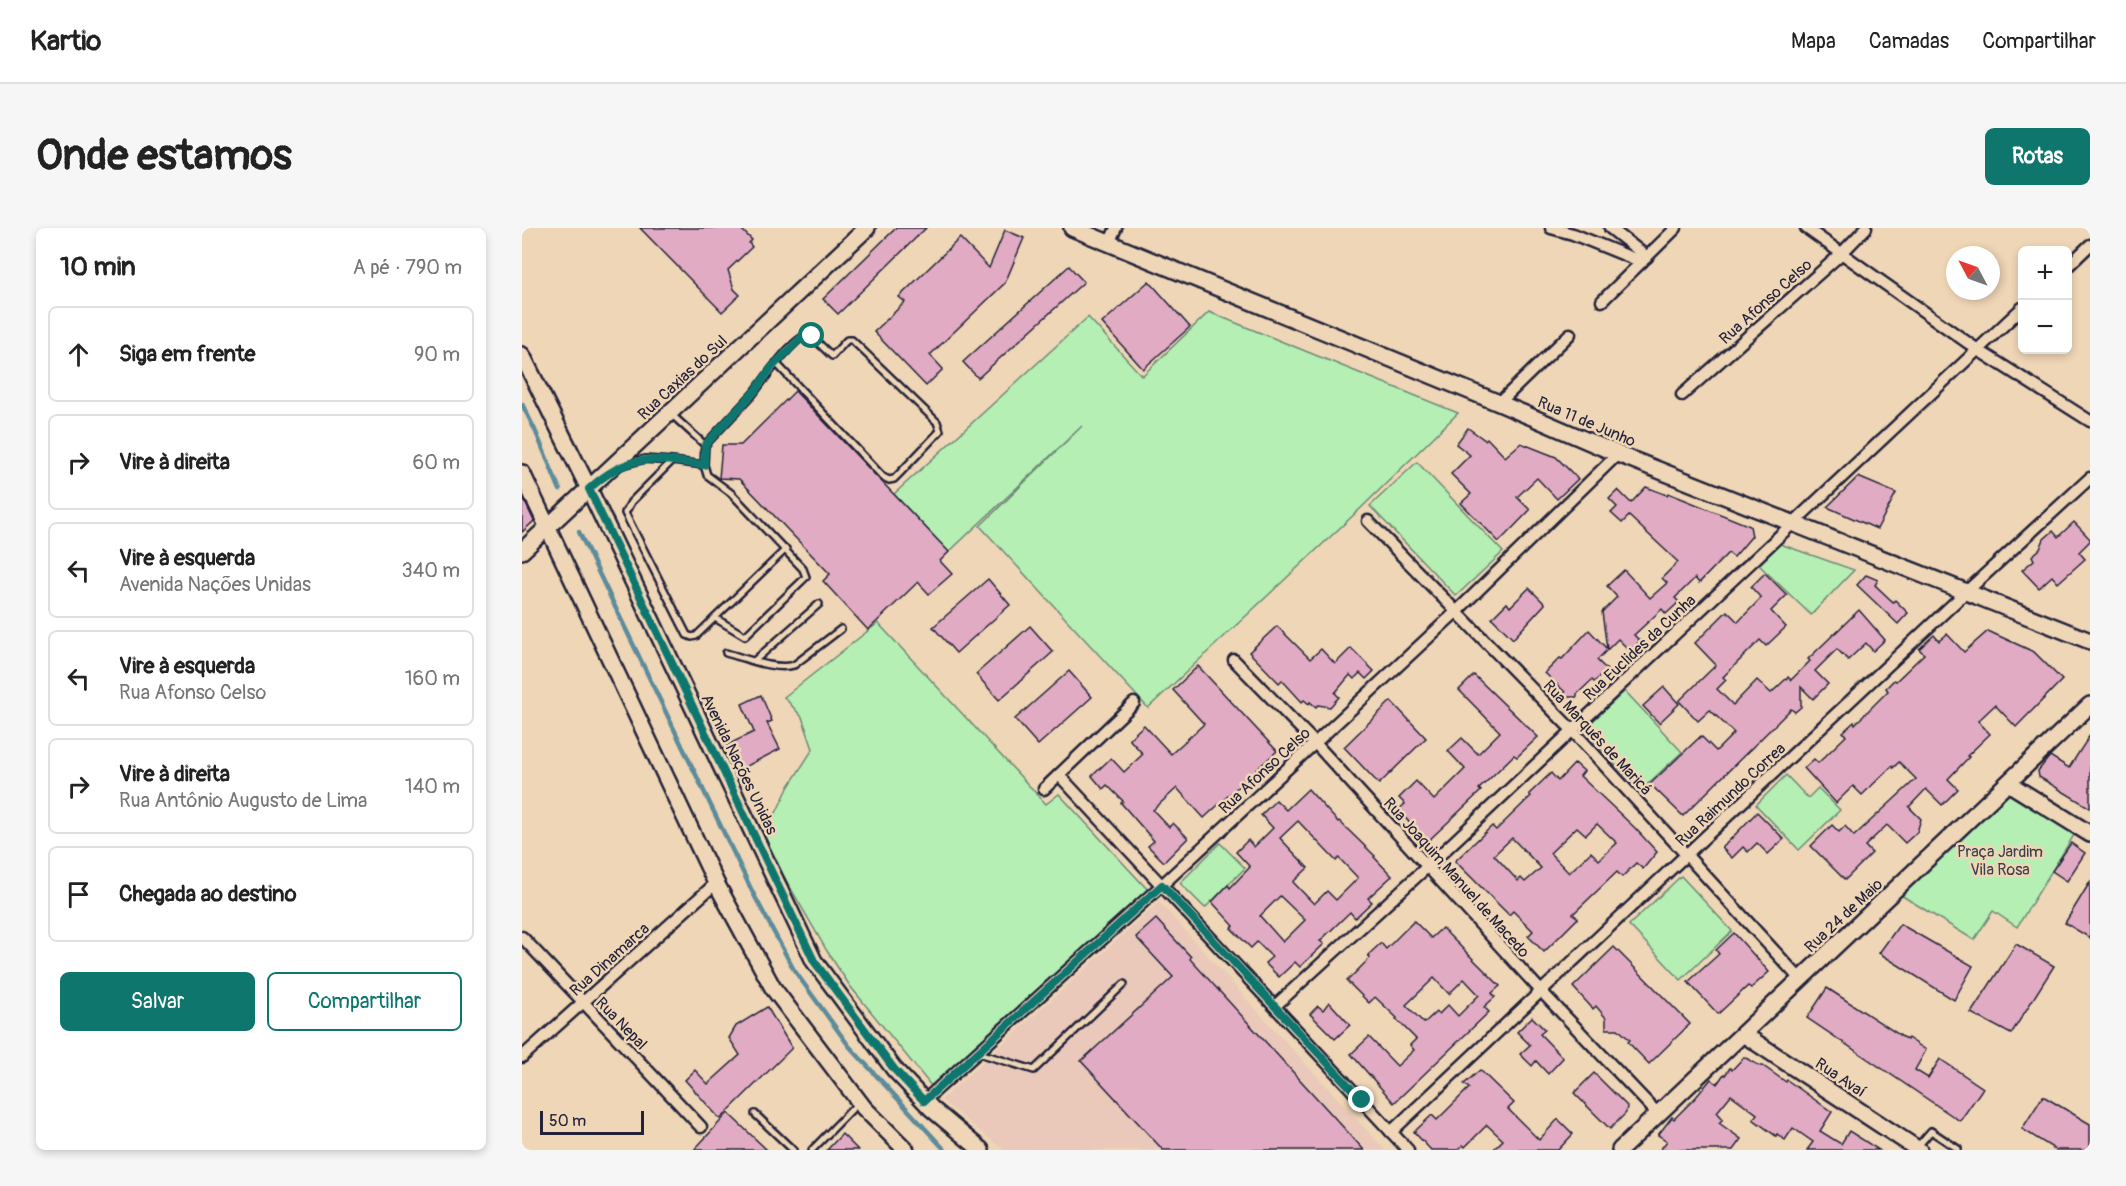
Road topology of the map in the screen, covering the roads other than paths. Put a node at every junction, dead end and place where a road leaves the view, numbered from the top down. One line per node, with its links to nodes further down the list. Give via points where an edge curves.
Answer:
1 (867, 228): 23 (street, Rua Caxias do Sul)
2 (1072, 228): 10 (street, Rua 11 de Junho)
3 (1116, 228): 10 (street)
4 (1551, 228): 9 (street)
5 (1610, 228): 13 (street)
6 (1676, 228): 13 (street)
7 (1806, 228): 12 (street)
8 (1866, 228): 12 (street, Rua Afonso Celso)
9 (1574, 231): 13 (street)
10 (1109, 243): 22 (street, Rua 11 de Junho)
11 (2090, 245): 14 (street)
12 (1841, 254): 18 (street); 21 (street, Rua Afonso Celso)
13 (1645, 259): 15 (street)
14 (2072, 261)
15 (1602, 301)
16 (2018, 312): 18 (street, Rua Euclides da Cunha)
17 (1570, 334): 22 (street)
18 (1978, 350): 24 (street); 34 (street, Rua Euclides da Cunha)
19 (522, 355): 32 (street, Avenida Nações Unidas)
20 (776, 363): 20 (lane, via 889,480 940,431 931,416 850,340 832,356 806,334); 25 (lane)
21 (1682, 395)
22 (1499, 403): 26 (street, Rua 11 de Junho)
23 (670, 413): 25 (lane); 30 (street, Rua Caxias do Sul)
24 (2090, 421)
25 (705, 445): 28 (lane)
26 (1618, 454): 34 (street, Rua 11 de Junho); 40 (street, Rua Afonso Celso)
27 (672, 461): 28 (lane); 30 (lane, via 645,459); 41 (lane, via 626,513 687,635 696,636)
28 (704, 465): 36 (lane, via 707,475 731,493)
29 (522, 473): 35 (street)
30 (605, 474): 32 (street, Rua Caxias do Sul)
31 (2090, 478): 38 (street, Rua Raimundo Correa)
32 (589, 489): 35 (street, Rua Caxias do Sul); 68 (street, Avenida Nações Unidas, via 814,961 894,1069)
33 (1368, 521): 40 (street, Rua Marquês de Maricá)
34 (1794, 523): 38 (street, Rua 11 de Junho); 49 (street, Rua Euclides da Cunha)
35 (548, 527): 37 (street, Rua Caxias do Sul); 57 (street)
36 (786, 549): 41 (lane); 41 (lane, via 806,577 776,608 745,636)
37 (522, 551)
38 (1966, 592): 43 (street, Rua 11 de Junho); 55 (street, Rua Raimundo Correa)
39 (819, 604): 46 (lane)
40 (1457, 610): 49 (street, Rua Marquês de Maricá); 50 (street, Rua Afonso Celso)
41 (715, 618)
42 (841, 629): 46 (lane, via 794,665)
43 (2090, 641)
44 (726, 653): 46 (lane)
45 (1234, 660): 50 (street, Rua Joaquim Manuel de Macedo)
46 (754, 661)
47 (1134, 703): 51 (street)
48 (2090, 705): 52 (street, Rua 24 de Maio)
49 (1572, 730): 55 (street, Rua Marquês de Maricá); 56 (street, Rua Euclides da Cunha)
50 (1315, 743): 56 (street, Rua Joaquim Manuel de Macedo); 58 (street, Rua Afonso Celso)
51 (1059, 775): 53 (street); 58 (street)
52 (2008, 783): 54 (street); 60 (street, Rua 24 de Maio)
53 (1044, 789)
54 (2090, 834)
55 (1687, 855): 60 (street, Rua Marquês de Maricá); 62 (street, Rua Raimundo Correa)
56 (1427, 867): 62 (street, Rua Joaquim Manuel de Macedo); 64 (street, Rua Euclides da Cunha)
57 (716, 883): 63 (street, Rua Dinamarca); 69 (street, via 773,988)
58 (1162, 885): 64 (street); 66 (street, Rua Afonso Celso)
59 (522, 938): 63 (street, Rua Nepal)
60 (1800, 979): 65 (street, Rua 24 de Maio)
61 (1124, 984): 66 (lane, via 1035,1070)
62 (1541, 991): 71 (street, Rua Joaquim Manuel de Macedo); 73 (street, Rua Raimundo Correa)
63 (583, 1004): 67 (street, Rua Dinamarca); 72 (street, Rua Nepal)
64 (1275, 1006): 73 (street)
65 (1743, 1034): 71 (street, Rua 24 de Maio); 74 (street, Rua Avaí)
66 (977, 1052): 68 (street, Rua Afonso Celso)
67 (522, 1057)
68 (924, 1101): 79 (street, Avenida Nações Unidas)
69 (860, 1102): 77 (lane); 78 (street)
70 (755, 1114): 76 (lane)
71 (1658, 1114): 81 (street, Rua 24 de Maio)
72 (701, 1127)
73 (1391, 1132): 80 (street)
74 (1912, 1148): 75 (lane, via 1931,1131)
75 (1959, 1148)
76 (793, 1150)
77 (812, 1150)
78 (906, 1150)
79 (981, 1150)
80 (1408, 1150)
81 (1620, 1150)

